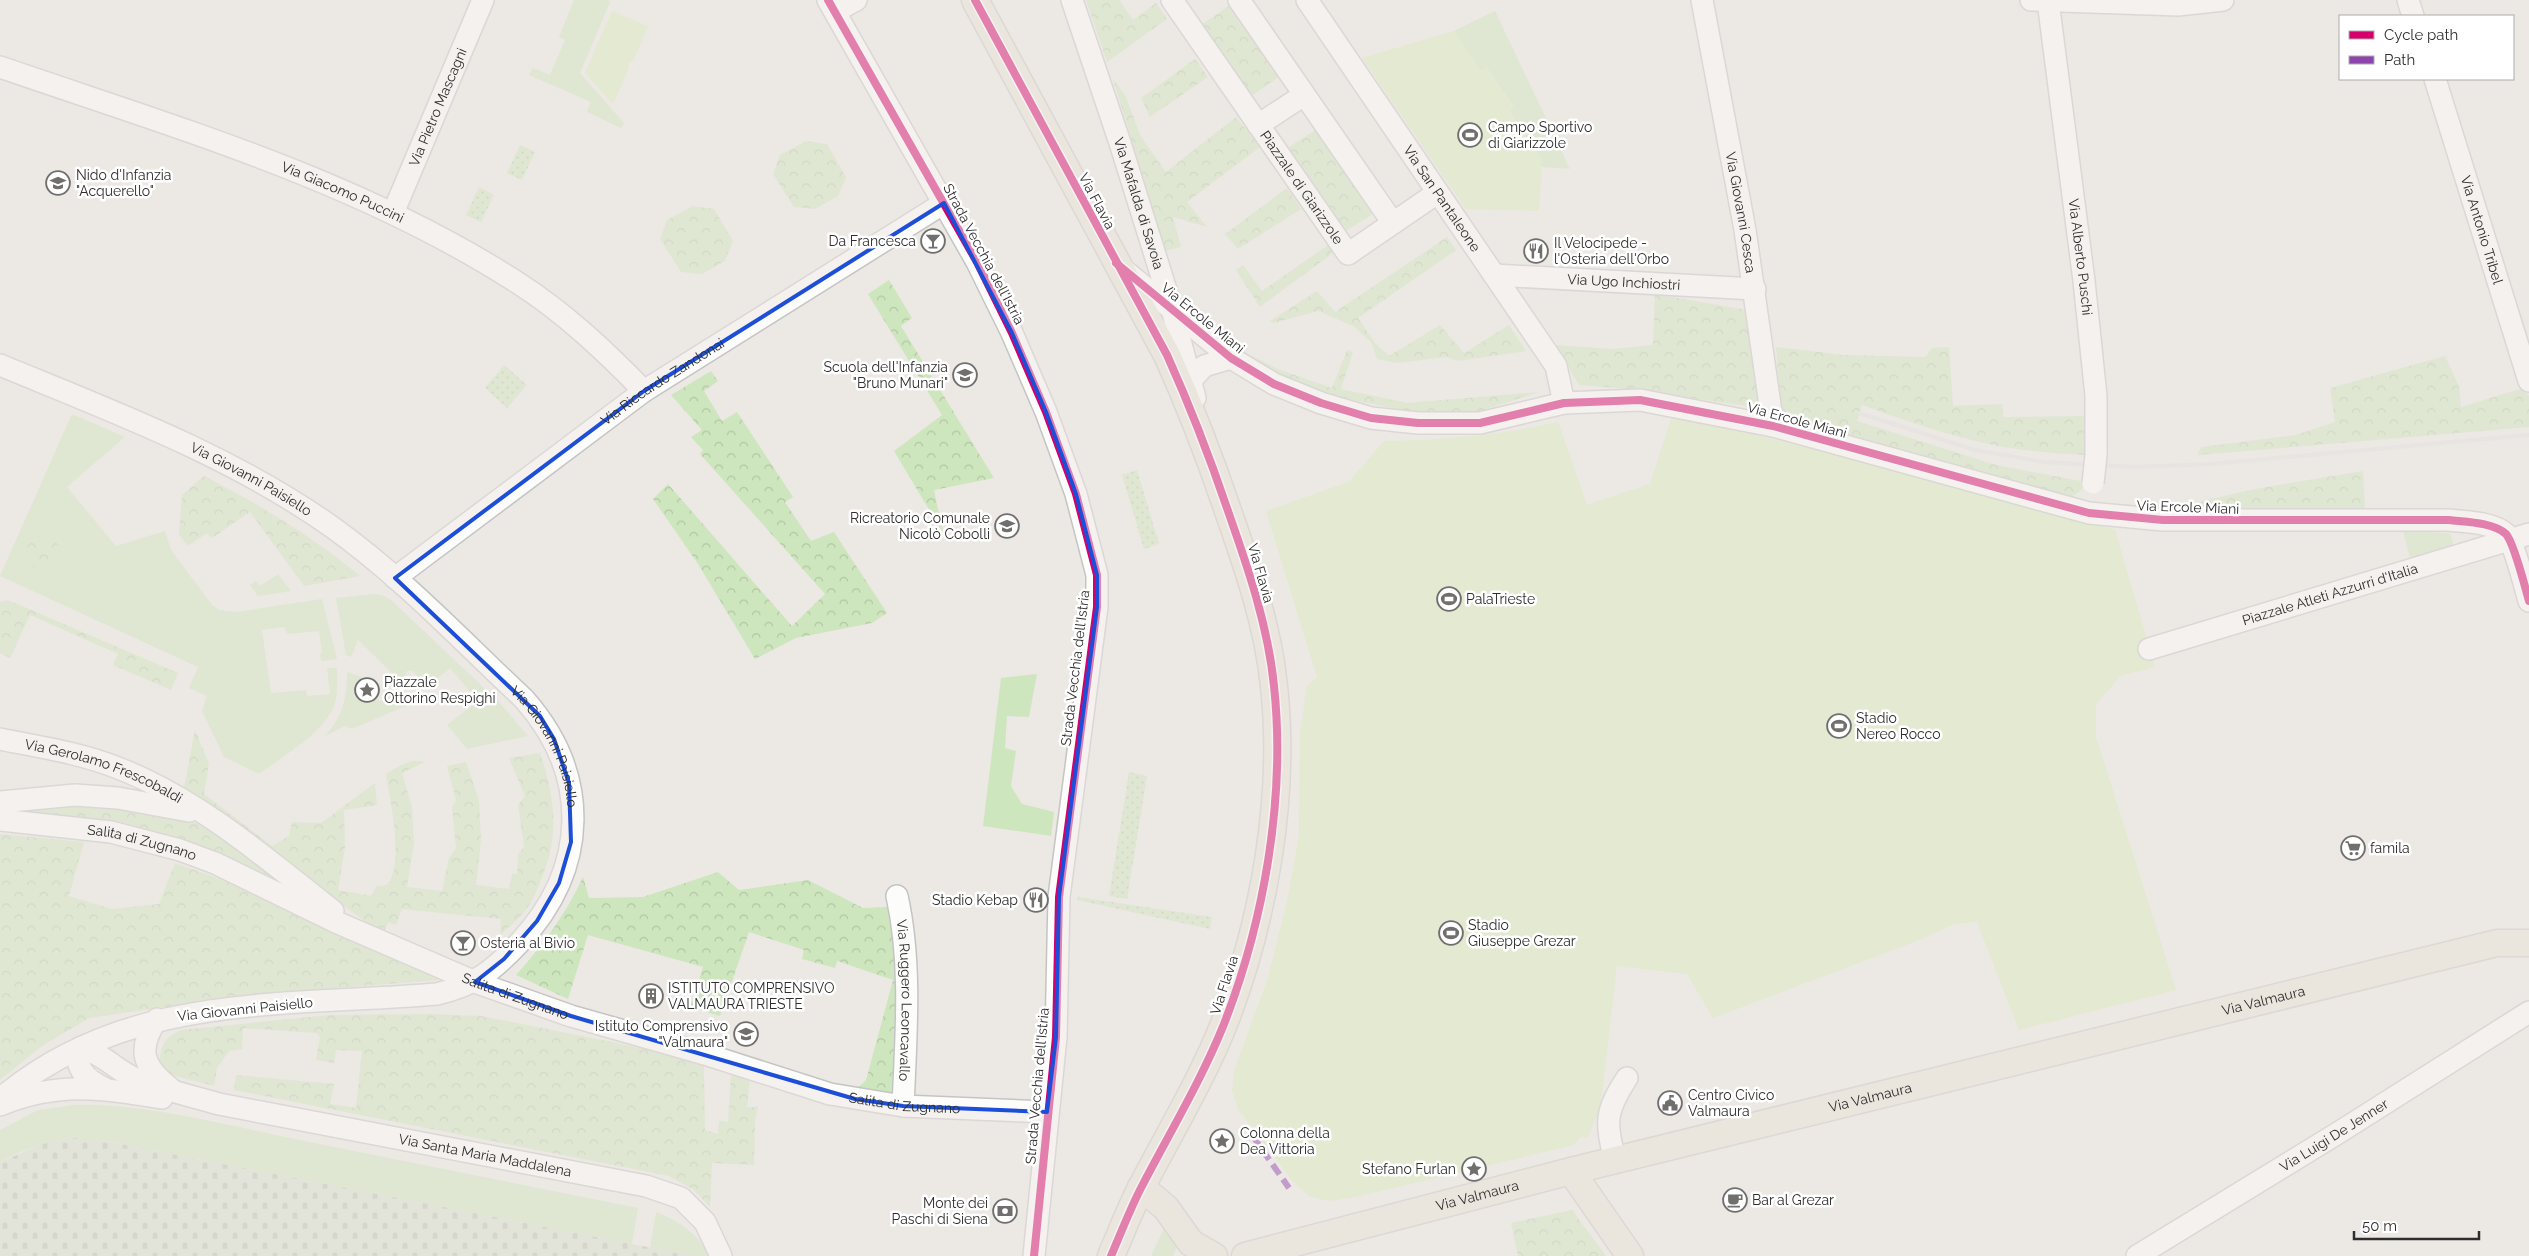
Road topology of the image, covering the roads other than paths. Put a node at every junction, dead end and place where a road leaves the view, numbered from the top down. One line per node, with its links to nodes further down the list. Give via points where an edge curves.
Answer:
1 (483, 0): 20 (street, Via Pietro Mascagni)
2 (856, 0): 12 (street)
3 (976, 0): 22 (main road, Via Flavia)
4 (1072, 0): 25 (street, Via Mafalda di Savoia)
5 (1239, 0): 16 (street)
6 (1307, 0): 18 (street, Via San Pantaleone)
7 (1702, 0): 24 (street, Via Giovanni Cesca)
8 (2040, 0): 9 (street, via 2178,5); 34 (street, Via Alberto Puschi, bridge, via 2073,200 2096,396 2096,455)
9 (2223, 0)
10 (2408, 0): 13 (street)
11 (1175, 1): 17 (street, Piazzale di Giarizzole)
12 (832, 5): 19 (street, Strada Vecchia dell'Istria)
13 (2413, 15)
14 (0, 67): 20 (street, Via Giacomo Puccini, via 340,188)
15 (2435, 80): 29 (street, Via Antonio Tribel)
16 (1304, 95): 17 (street, Piazzale di Giarizzole); 21 (street)
17 (1258, 125): 21 (street, Piazzale di Giarizzole, via 1348,254)
18 (1437, 193): 21 (street, Piazzale di Giarizzole); 23 (street, Via San Pantaleone)
19 (944, 203): 30 (street, Via Riccardo Zandonai); 59 (street, Strada Vecchia dell'Istria, via 1007,324 1046,412 1076,494 1097,575 1097,607 1059,897 1056,1037)
20 (393, 213): 30 (street, Via Giacomo Puccini, via 520,283 576,326)
21 (1393, 223)
22 (1116, 263): 25 (street, Via Ercole Miani); 33 (main road, Via Flavia, via 1167,355)
23 (1494, 275): 24 (street, Via Ugo Inchiostri); 31 (street, Via San Pantaleone, via 1556,366)
24 (1755, 289): 32 (street, Via Giovanni Cesca)
25 (1172, 309): 26 (street, Via Ercole Miani); 28 (street, Via Mafalda di Savoia)
26 (1231, 358): 28 (street, via 1204,366); 31 (street, Via Ercole Miani, via 1274,384 1371,418 1480,424)
27 (0, 364): 36 (street, Via Giovanni Paisiello, via 128,418 234,468 333,528)
28 (1191, 380): 33 (street, Via Mafalda di Savoia)
29 (2529, 381)
30 (644, 391): 36 (street, Via Riccardo Zandonai)
31 (1564, 403): 32 (street, Via Ercole Miani, via 1640,400)
32 (1773, 426): 34 (street, Via Ercole Miani)
33 (1202, 438): 62 (main road, Via Flavia, via 1248,566 1265,632 1278,729 1276,789 1262,892 1243,970 1197,1085)
34 (2089, 513): 35 (street, Via Ercole Miani, via 2163,520 2449,520 2486,526)
35 (2519, 537): 37 (street); 38 (street, Piazzale Atleti Azzurri d'Italia)
36 (395, 578): 48 (street, Via Giovanni Paisiello, via 540,716 554,739 569,783 572,842 559,883 546,908 527,933 488,974)
37 (2529, 602)
38 (2148, 648)
39 (0, 739): 41 (street, Via Gerolamo Frescobaldi, via 118,767)
40 (0, 802): 41 (street, Via Gerolamo Frescobaldi, via 75,795 118,798)
41 (202, 813): 45 (street, Via Gerolamo Frescobaldi)
42 (0, 820): 45 (street, Salita di Zugnano, via 111,832 180,850)
43 (897, 896): 58 (street, Via Ruggero Leoncavallo, via 907,981)
44 (2529, 924): 46 (main road, Via Valmaura)
45 (359, 931): 48 (street, Salita di Zugnano)
46 (2497, 943): 47 (main road, Via Valmaura); 60 (main road, Via Valmaura)
47 (2529, 943)
48 (475, 982): 50 (street, Via Giovanni Paisiello, via 437,994 280,1003); 58 (street, Salita di Zugnano, via 571,1016 830,1094)
49 (2529, 1012): 69 (street, Via Luigi De Jenner)
50 (157, 1019): 51 (street, Via Giovanni Paisiello); 54 (street, Via Santa Maria Maddalena, via 144,1048 146,1062 156,1077)
51 (80, 1048): 53 (street, Via Santa Maria Maddalena, via 78,1062 82,1074); 54 (street, Via Santa Maria Maddalena, via 94,1051 136,1078); 55 (street, via 28,1077)
52 (1627, 1078): 60 (street, via 1607,1118)
53 (104, 1088): 56 (street, Via Santa Maria Maddalena); 57 (street, Via Santa Maria Maddalena, via 48,1091)
54 (174, 1091): 56 (street, Via Santa Maria Maddalena)
55 (0, 1098)
56 (219, 1104): 64 (street, Via Santa Maria Maddalena, via 646,1186 681,1198 705,1222)
57 (0, 1106)
58 (903, 1106): 59 (street, Salita di Zugnano)
59 (1047, 1112): 63 (street, Strada Vecchia dell'Istria)
60 (1614, 1161): 61 (main road, Via Valmaura)
61 (1572, 1172): 67 (main road, Via Valmaura); 68 (main road)
62 (1141, 1187): 65 (main road, Via Flavia); 66 (main road, via 1166,1208 1191,1243)
63 (1037, 1254)
64 (721, 1256)
65 (1111, 1256)
66 (1214, 1256)
67 (1245, 1256)
68 (1630, 1256)
69 (2137, 1256)

